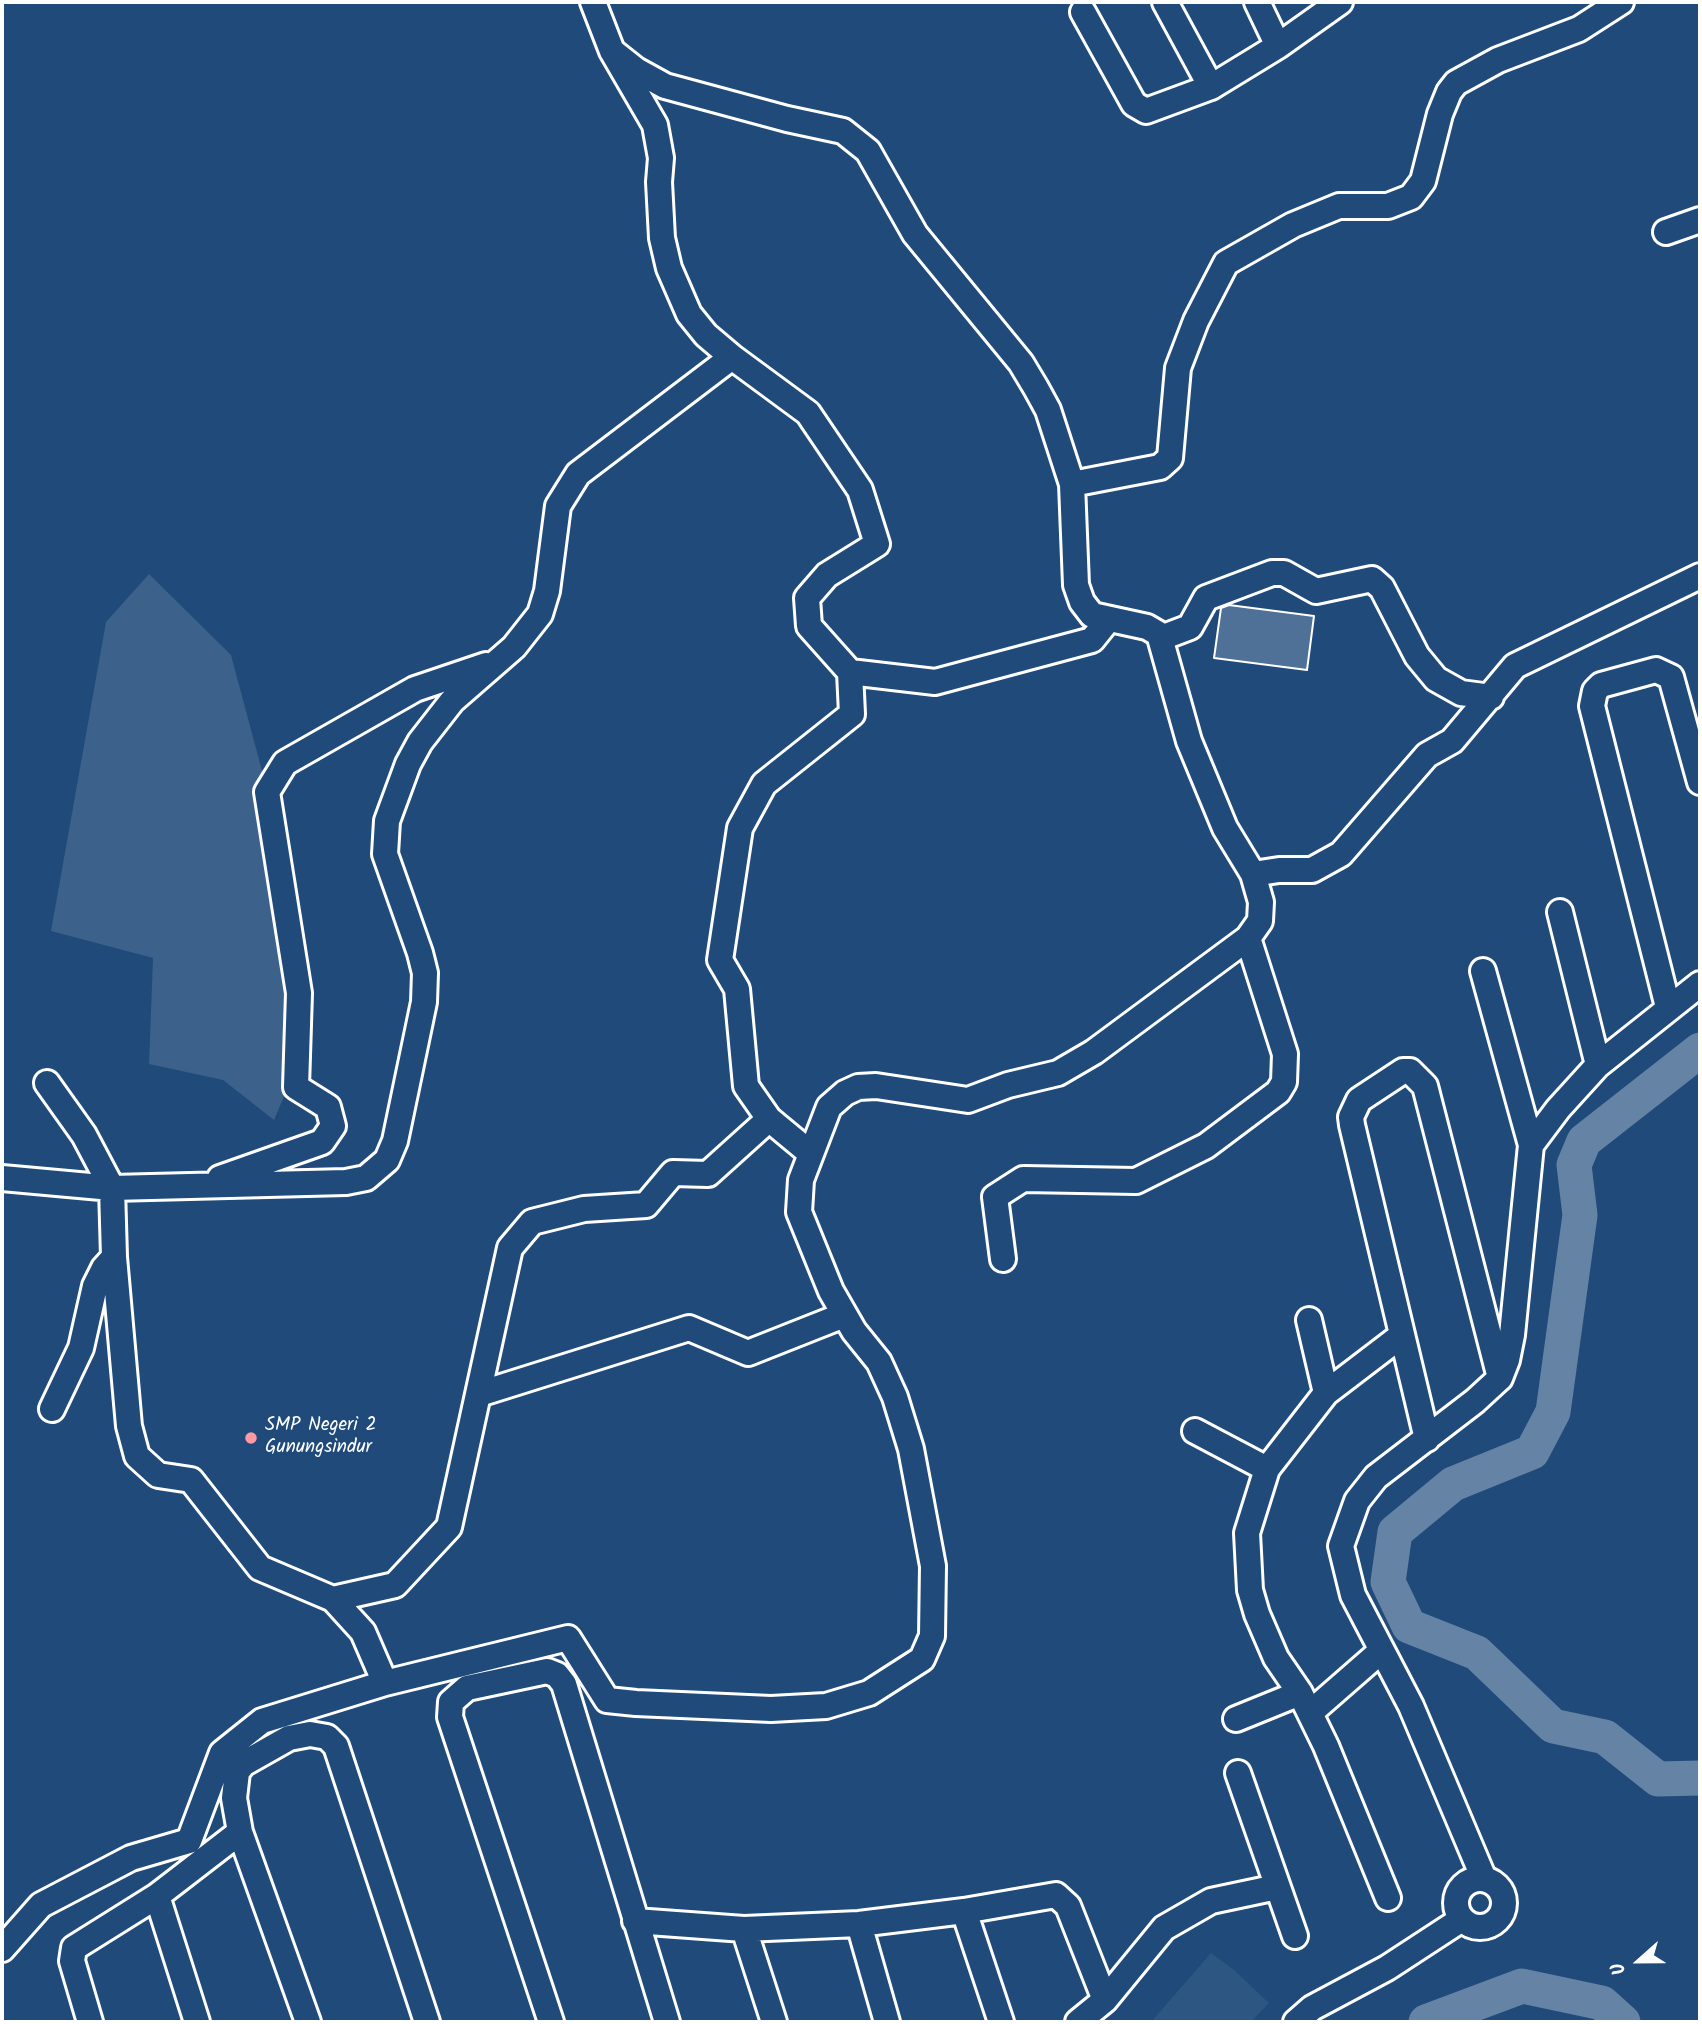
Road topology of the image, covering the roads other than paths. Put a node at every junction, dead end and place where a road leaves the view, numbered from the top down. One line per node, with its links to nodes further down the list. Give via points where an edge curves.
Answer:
1 (593, 2): 8 (street)
2 (1166, 2): 9 (street)
3 (1257, 2): 7 (street)
4 (1340, 2): 7 (street)
5 (1621, 2): 13 (street, via 1579,29 1498,60 1456,83 1440,114 1423,181 1411,197 1388,206 1339,206 1226,262 1178,368 1170,458 1160,467)
6 (1083, 12): 9 (street, via 1140,110 1152,110)
7 (1278, 46): 9 (street)
8 (612, 51): 12 (street, via 647,109 659,141 662,238 677,291 706,335); 13 (street, via 665,86 844,131 857,139 868,150 915,234 1026,372 1048,410)
9 (1211, 87)
10 (1700, 220): 11 (street)
11 (1666, 232)
12 (732, 357): 17 (street, via 579,474 558,506 540,614); 18 (street, via 808,413 860,490 877,544 827,575 807,598 809,626)
13 (1072, 484): 15 (street, via 1076,585 1085,608)
14 (1700, 576): 19 (street, via 1515,666)
15 (1108, 620): 16 (street, via 1147,627); 18 (street, via 1092,640 935,682)
16 (1161, 638): 19 (street, via 1190,627 1212,594 1272,573 1284,573 1316,591 1372,579 1382,588 1417,656 1437,679 1461,693); 21 (street, via 1189,741 1225,828)
17 (497, 661): 33 (street, via 452,701 420,742 387,821 385,854 420,953 425,993 398,1128 387,1160 366,1178 355,1181); 33 (street, via 415,689 285,763 267,792 299,993 296,1087 327,1107 333,1126 322,1142)
18 (850, 672): 29 (street, via 852,714 764,784 740,828 719,960 737,989 746,1086)
19 (1491, 697): 21 (street, via 1452,741 1427,755 1341,854 1312,870)
20 (1700, 782): 26 (street, via 1671,677 1656,670 1601,685 1595,691 1592,706)
21 (1253, 874): 23 (street, via 1261,902 1260,921)
22 (1560, 912): 27 (street)
23 (1248, 939): 31 (street, via 1094,1052 1058,1073 968,1100 876,1086 845,1093 829,1107); 36 (street, via 1285,1054 1286,1076 1278,1092 1206,1146 1136,1181 1023,1179 995,1197)
24 (1483, 971): 30 (street)
25 (1700, 984): 26 (street)
26 (1668, 1007): 27 (street)
27 (1598, 1065): 30 (street)
28 (47, 1083): 34 (street, via 84,1135)
29 (769, 1119): 31 (street); 42 (street, via 708,1174 673,1172 646,1205 584,1209 532,1222 510,1248)
30 (1531, 1145): 40 (street, via 1512,1335)
31 (810, 1153): 37 (street, via 801,1180 799,1212)
32 (2, 1178): 34 (street)
33 (201, 1185): 34 (street)
34 (111, 1188): 35 (street)
35 (114, 1257): 43 (street, via 95,1286 81,1348); 47 (street, via 129,1426 137,1456 158,1475 191,1480 260,1568)
36 (1003, 1259)
37 (844, 1315): 42 (street, via 748,1353 689,1328); 49 (street, via 885,1373 920,1483 933,1588 932,1636 922,1659 869,1693 826,1706 794,1708 607,1700 568,1638)
38 (1309, 1320): 41 (street)
39 (1402, 1335): 40 (street, via 1351,1117 1359,1100 1378,1084 1407,1070 1425,1086); 41 (street); 45 (street)
40 (1500, 1378): 45 (street)
41 (1326, 1393): 46 (street)
42 (479, 1394): 47 (street, via 449,1527 394,1586)
43 (52, 1409)
44 (1195, 1432): 46 (street)
45 (1427, 1439): 48 (street, via 1376,1477 1357,1502 1341,1546 1353,1595)
46 (1267, 1469): 50 (street, via 1247,1533 1250,1590 1276,1658)
47 (333, 1599): 49 (street, via 363,1632)
48 (1381, 1651): 50 (street); 54 (street, via 1411,1706)
49 (385, 1683): 64 (street, via 261,1721 222,1754 189,1841 131,1858 41,1905)
50 (1305, 1703): 51 (street); 57 (street)
51 (1236, 1718)
52 (1238, 1773): 55 (street)
53 (240, 1832): 56 (street); 68 (street); 69 (street, via 234,1798 237,1772 243,1764 289,1738 320,1735 332,1741)
54 (1484, 1879): 59 (street, via 1468,1882 1458,1894); 59 (street, via 1503,1894 1503,1911 1485,1927)
55 (1277, 1887): 63 (street); 65 (street, via 1211,1901 1188,1912 1164,1928)
56 (157, 1896): 66 (street, via 74,1948 72,1961); 67 (street)
57 (1388, 1898)
58 (964, 1911): 61 (street); 65 (street, via 1046,1895 1060,1897 1068,1906); 74 (street)
59 (1462, 1919): 76 (street, via 1387,1968 1312,2008)
60 (635, 1921): 62 (street); 70 (street, via 561,1678 547,1671 460,1692 451,1702 451,1724); 71 (street)
61 (859, 1924): 62 (street); 73 (street)
62 (744, 1929): 72 (street)
63 (1295, 1936)
64 (2, 1949)
65 (1105, 2000): 75 (street)
66 (90, 2022)
67 (197, 2022)
68 (308, 2022)
69 (427, 2022)
70 (551, 2022)
71 (667, 2022)
72 (774, 2022)
73 (887, 2022)
74 (1001, 2022)
75 (1078, 2022)
76 (1297, 2022)

